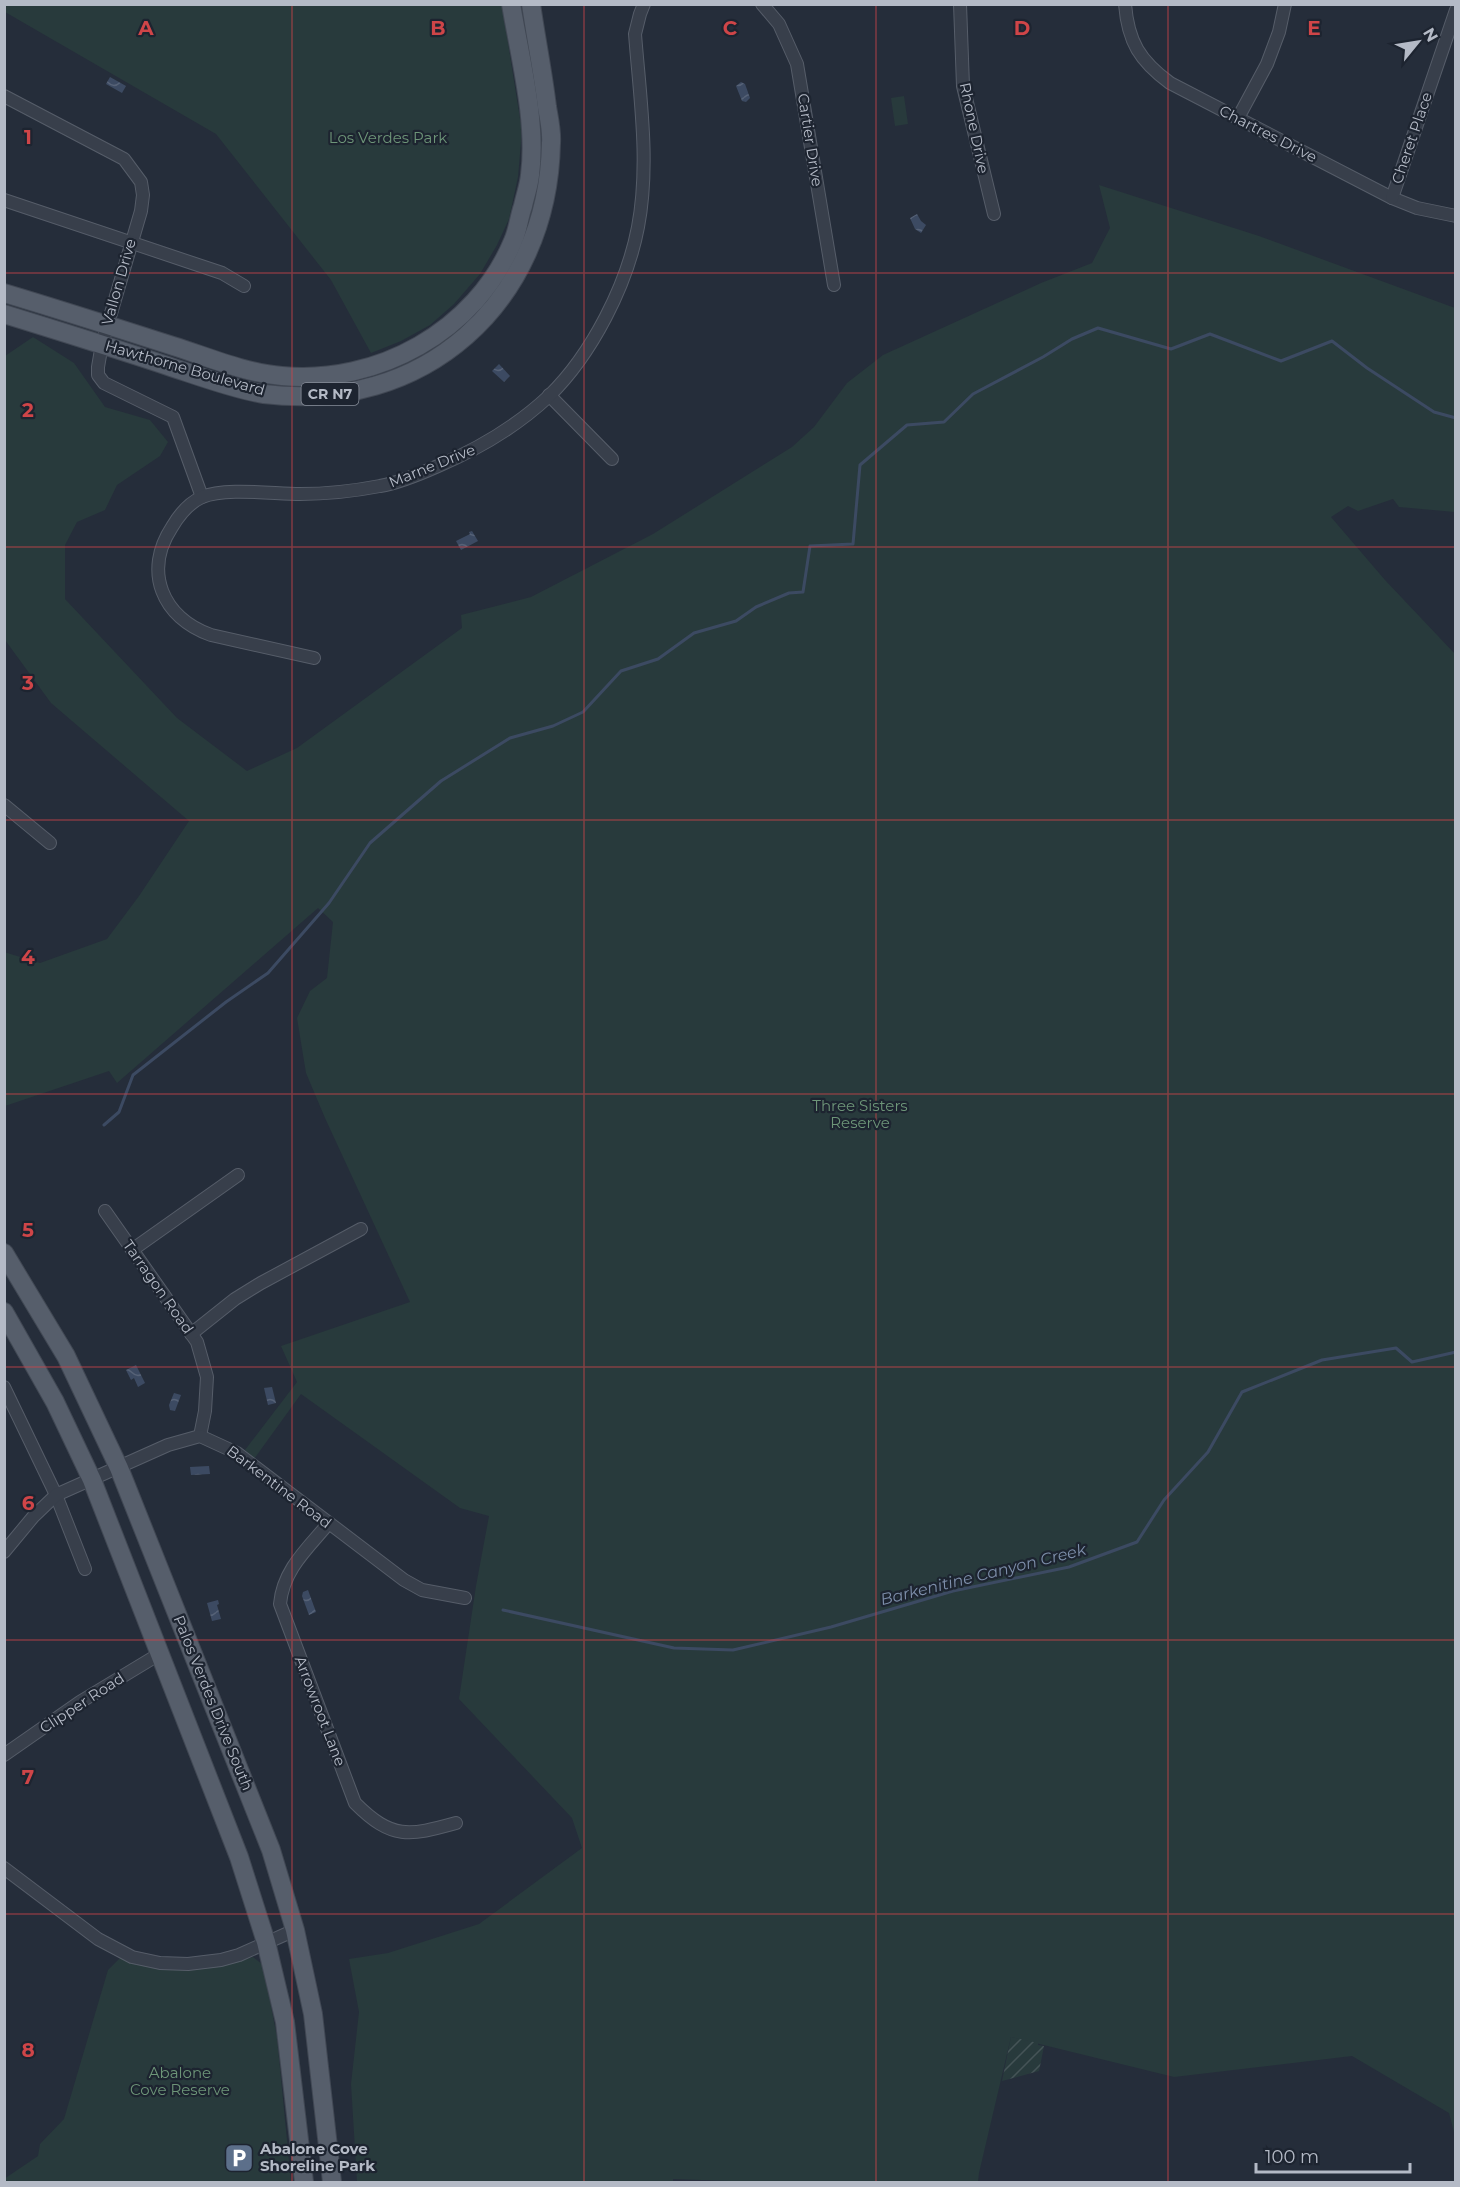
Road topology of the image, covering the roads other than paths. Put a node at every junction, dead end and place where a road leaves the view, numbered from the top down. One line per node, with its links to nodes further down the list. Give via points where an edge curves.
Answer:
1 (511, 4): 12 (main road, Hawthorne Boulevard / CR N7, via 532,147)
2 (531, 4): 17 (main road, Hawthorne Boulevard / CR N7, via 551,141 542,211)
3 (644, 4): 24 (street, Marne Drive, via 635,34 644,158 638,229 613,303 575,365)
4 (762, 4): 18 (street, Cartier Drive, via 779,24 797,64)
5 (960, 4): 14 (street, Rhone Drive, via 963,86)
6 (1125, 4): 10 (street, Chartres Drive, via 1131,37 1152,71)
7 (1285, 4): 10 (street, via 1267,64)
8 (1455, 10): 11 (street, Cheret Place)
9 (4, 96): 16 (street, Vallon Drive, via 124,159 141,182 142,195)
10 (1238, 118): 11 (street, Chartres Drive)
11 (1392, 198): 15 (street, Chartres Drive, via 1426,211)
12 (524, 199): 17 (main road, via 531,202 534,210 518,257); 22 (main road, Hawthorne Boulevard / CR N7, via 513,240 497,272 477,299 428,340 369,368 322,377 281,376 234,366)
13 (4, 200): 16 (street)
14 (994, 214)
15 (1455, 216)
16 (130, 242): 19 (street, via 222,273); 22 (street, Vallon Drive)
17 (519, 269): 23 (main road, Hawthorne Boulevard / CR N7, via 479,325 448,352 405,375 360,390 315,396 262,393)
18 (834, 285)
19 (244, 286)
20 (4, 293): 22 (main road, Hawthorne Boulevard / CR N7)
21 (4, 314): 23 (main road, Hawthorne Boulevard / CR N7)
22 (106, 324): 23 (street, Vallon Drive)
23 (102, 344): 26 (street, Vallon Drive, via 98,375 104,382 173,417)
24 (549, 395): 25 (street); 26 (street, Marne Drive, via 486,443 383,486 304,494 224,492)
25 (612, 459)
26 (202, 497): 27 (street, via 177,518 158,554 158,572 169,605 197,630)
27 (314, 658)
28 (4, 805): 29 (street)
29 (50, 843)
30 (238, 1175): 33 (street)
31 (105, 1211): 33 (street, Tarragon Road)
32 (361, 1230): 36 (street, via 261,1283)
33 (132, 1250): 36 (street, Tarragon Road)
34 (4, 1253): 39 (main road, Palos Verdes Drive South, via 66,1356)
35 (4, 1312): 40 (main road, Palos Verdes Drive South, via 55,1402)
36 (191, 1334): 38 (street, Tarragon Road, via 207,1377)
37 (4, 1387): 41 (street)
38 (200, 1436): 39 (street, via 168,1445); 42 (street, Barkentine Road, via 237,1453)
39 (119, 1468): 40 (street); 50 (main road, Palos Verdes Drive South, via 271,1850)
40 (92, 1480): 41 (street); 46 (main road, Palos Verdes Drive South)
41 (56, 1495): 43 (street); 44 (street)
42 (328, 1524): 45 (street, Barkentine Road, via 422,1590); 48 (street, Arrowroot Lane, via 291,1568 281,1589 280,1604 355,1803 370,1818 395,1831 417,1833)
43 (4, 1552)
44 (84, 1569)
45 (465, 1598)
46 (161, 1653): 47 (street, Clipper Road, via 80,1702); 51 (main road, Palos Verdes Drive South, via 239,1857)
47 (4, 1755)
48 (456, 1823)
49 (4, 1868): 51 (street, via 98,1939 132,1957 188,1964 239,1955)
50 (295, 1930): 51 (street); 53 (main road, Palos Verdes Drive South, via 313,2014)
51 (266, 1942): 52 (main road, Palos Verdes Drive South, via 285,2022)
52 (304, 2182)
53 (332, 2182)

